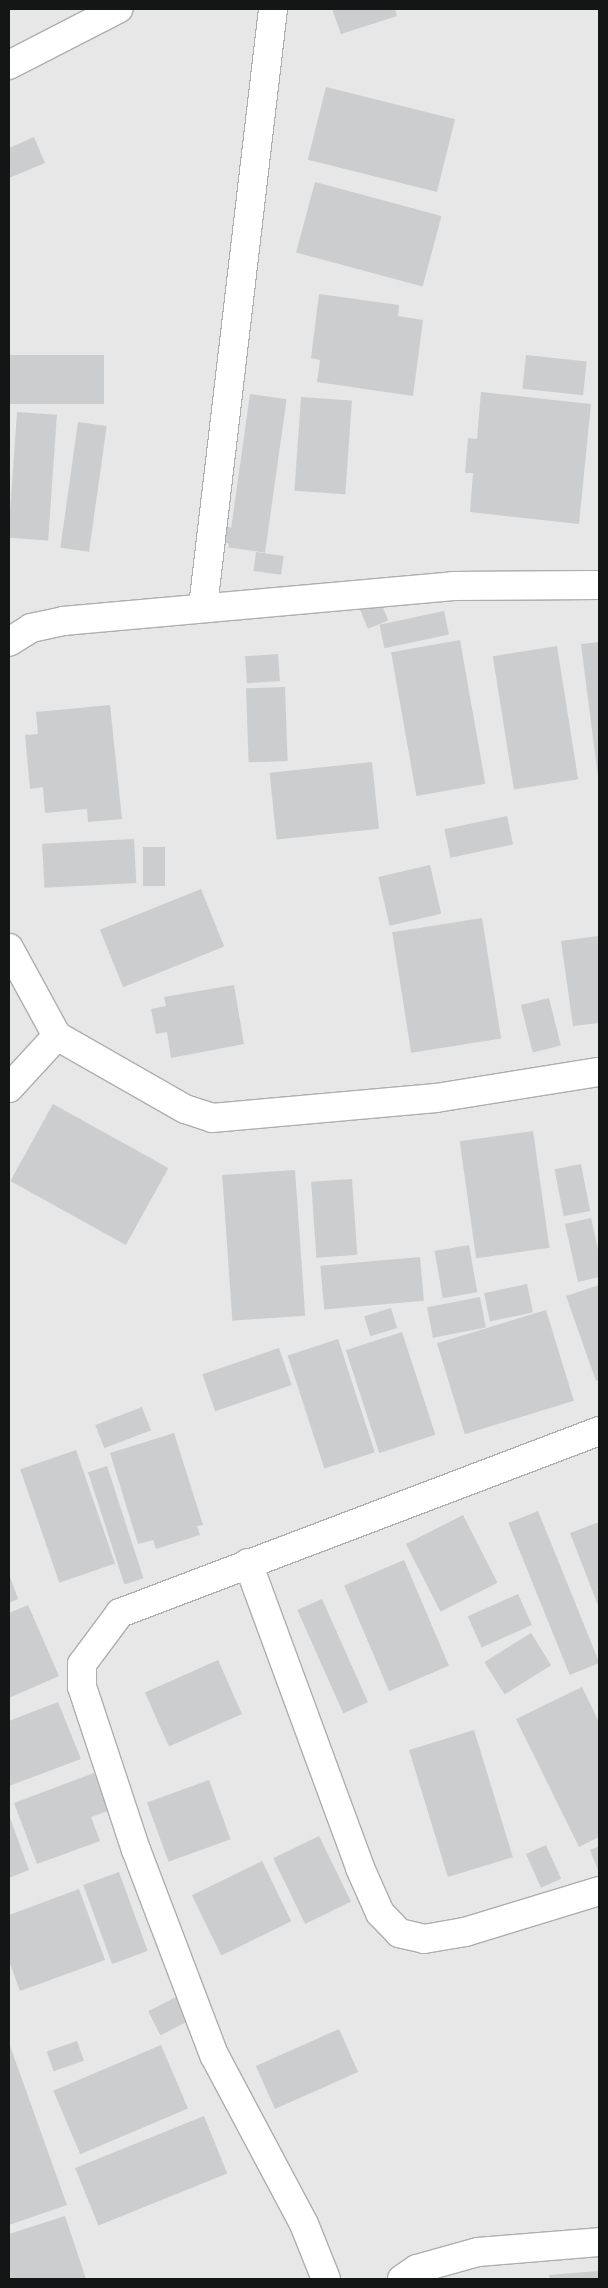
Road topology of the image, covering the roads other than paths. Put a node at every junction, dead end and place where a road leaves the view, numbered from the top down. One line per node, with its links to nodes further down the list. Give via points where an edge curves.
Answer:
1 (118, 9): 3 (street)
2 (273, 9): 5 (street)
3 (9, 65)
4 (599, 585): 5 (street, via 453,586)
5 (203, 607): 6 (street, via 63,621 31,628)
6 (9, 642)
7 (9, 948): 8 (street)
8 (57, 1036): 9 (street, via 185,1109 212,1118 436,1098); 10 (street)
9 (599, 1072)
10 (9, 1088)
11 (599, 1431): 12 (street, via 482,1479)
12 (248, 1563): 13 (street, via 360,1868 380,1913 399,1933 424,1939 465,1932); 15 (street, via 120,1614 82,1664 82,1687 136,1850 214,2055 304,2224)
13 (599, 1891)
14 (599, 2242): 16 (street, via 478,2252 417,2269)
15 (326, 2279)
16 (402, 2279)

